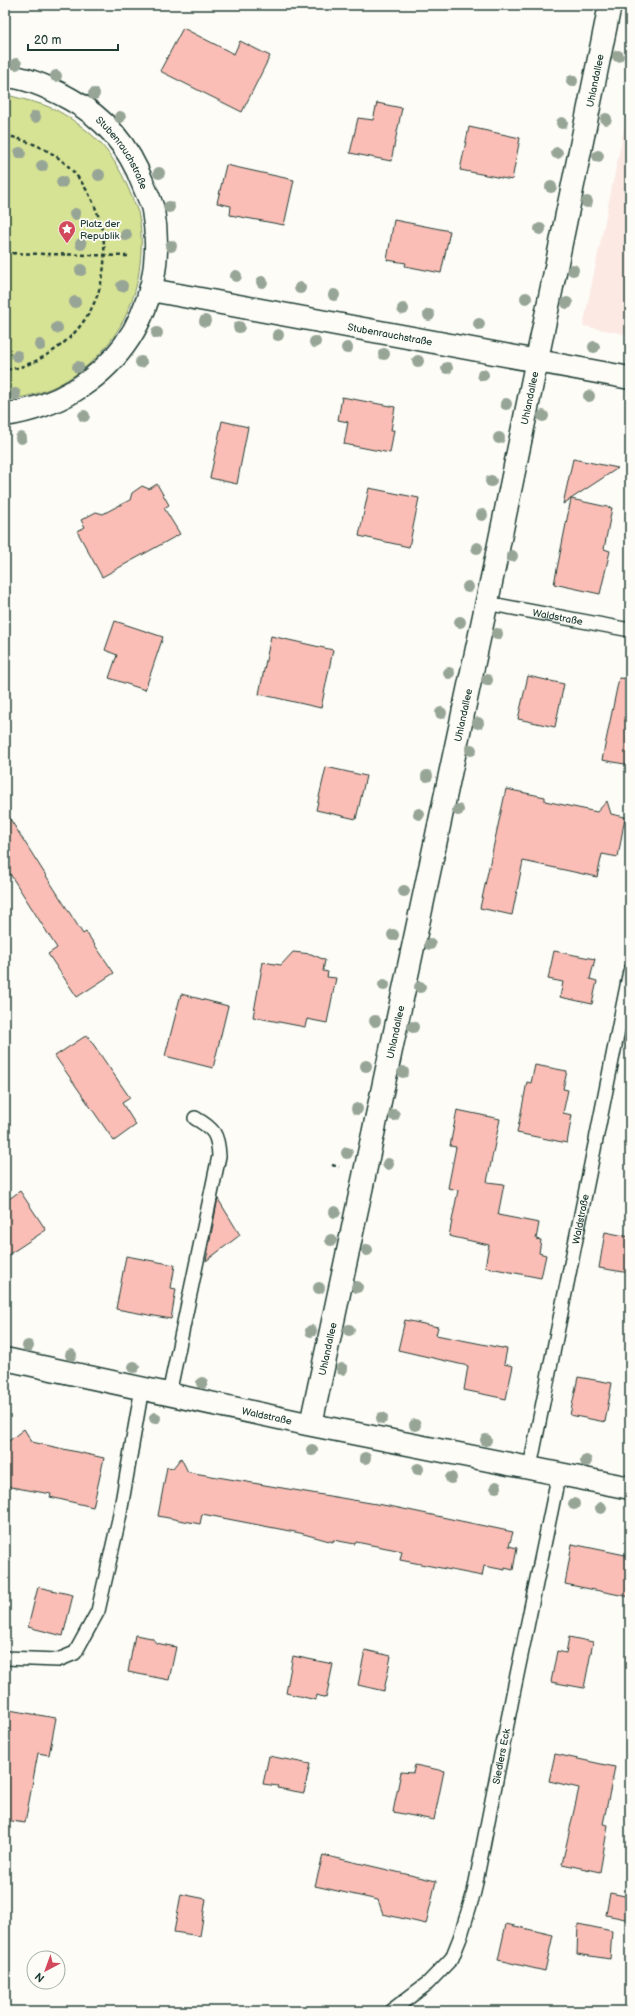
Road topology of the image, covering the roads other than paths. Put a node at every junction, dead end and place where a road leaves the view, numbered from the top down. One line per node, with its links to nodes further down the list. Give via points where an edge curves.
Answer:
1 (610, 5): 4 (street, Uhlandallee)
2 (5, 76): 3 (street, Stubenrauchstraße, via 49,87 86,107 122,143 136,164 153,209 156,256)
3 (151, 290): 4 (street, Stubenrauchstraße); 6 (street, Stubenrauchstraße, via 138,324 118,355 91,381 60,400 25,412)
4 (537, 360): 5 (street, Stubenrauchstraße); 7 (street, Uhlandallee)
5 (630, 378)
6 (5, 415)
7 (486, 603): 8 (lane, Waldstraße); 14 (street, Uhlandallee)
8 (630, 630)
9 (630, 972): 15 (lane, Waldstraße)
10 (195, 1118): 13 (lane, via 211,1128 218,1140 219,1156)
11 (5, 1359): 12 (street, Waldstraße)
12 (142, 1388): 13 (street, Waldstraße); 18 (lane, via 98,1611 74,1653 58,1660)
13 (169, 1394): 14 (street, Waldstraße)
14 (311, 1424): 15 (street, Waldstraße)
15 (530, 1467): 16 (street, Waldstraße)
16 (559, 1473): 17 (street, Waldstraße); 19 (lane, Siedlers Eck, via 476,1880 460,1938 452,1958 428,1982)
17 (630, 1488)
18 (5, 1658)
19 (391, 2011)

